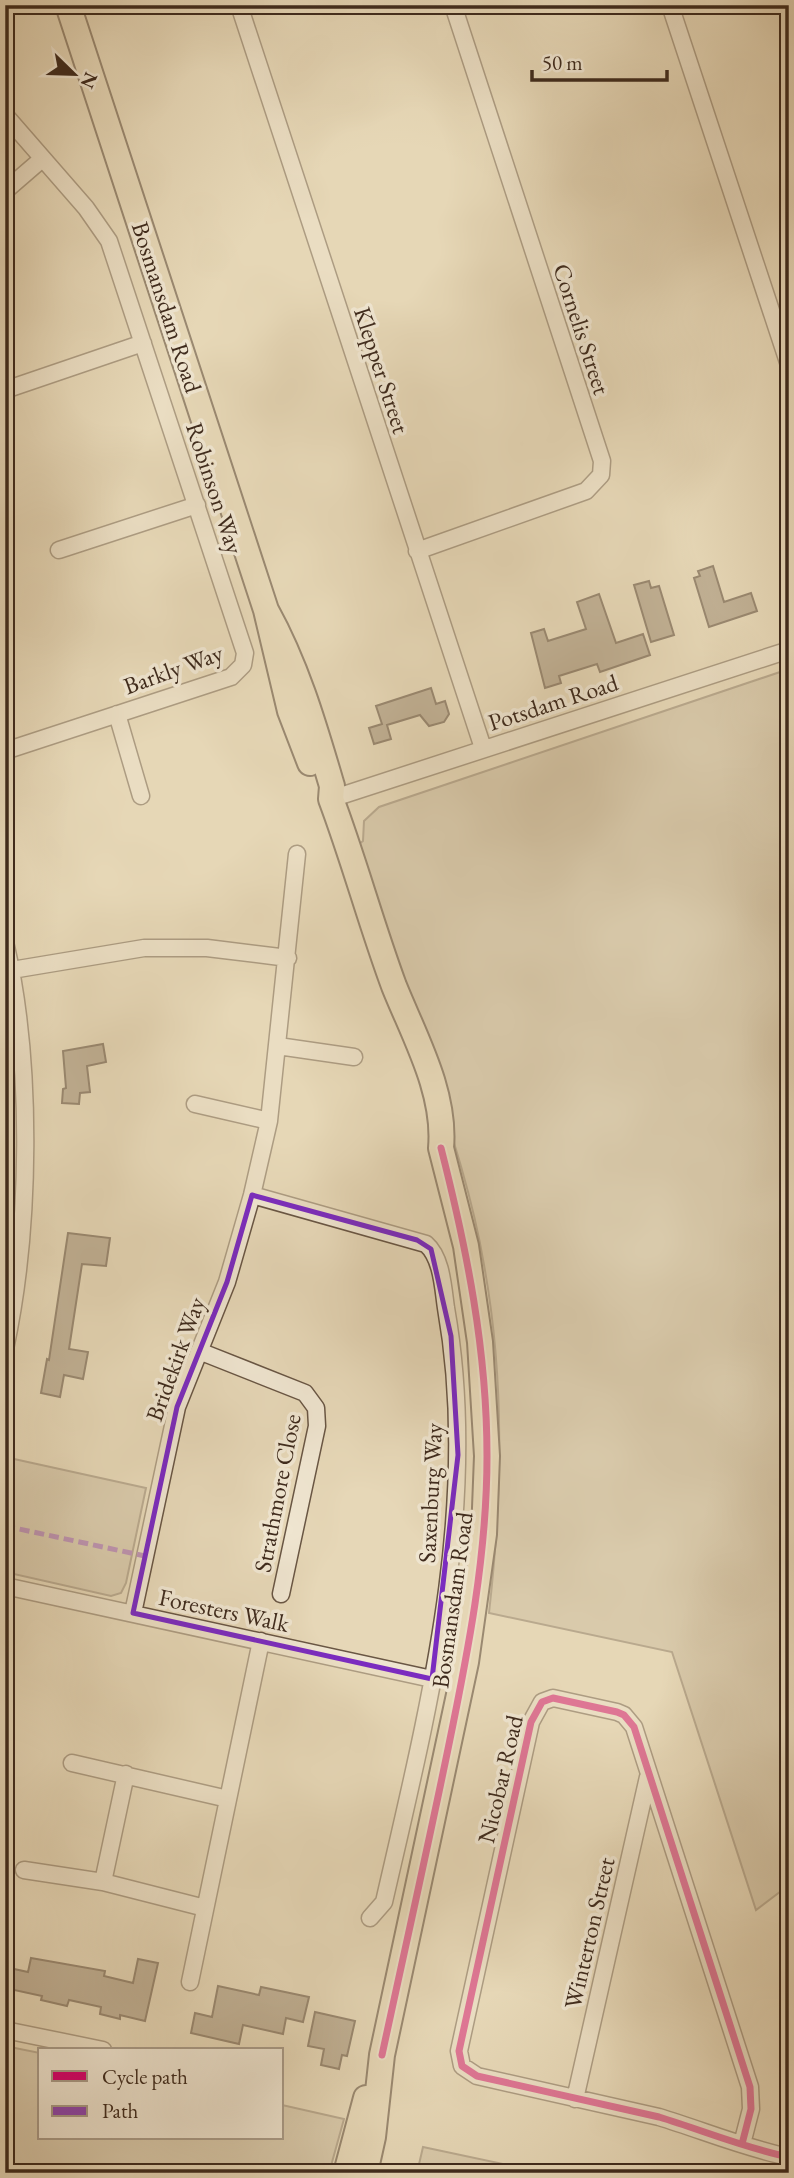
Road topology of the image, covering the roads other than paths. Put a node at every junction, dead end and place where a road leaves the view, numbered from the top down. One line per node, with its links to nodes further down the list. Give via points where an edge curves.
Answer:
1 (68, 5): 20 (main road, Bosmansdam Road, via 266,610 290,711 317,782)
2 (239, 5): 13 (street, Klepper Street)
3 (453, 5): 13 (street, Cornelis Street, via 602,461 601,475 586,491)
4 (670, 5): 9 (street)
5 (5, 115): 6 (street, Robinson Way)
6 (42, 159): 7 (street); 8 (street, Robinson Way, via 109,241)
7 (5, 191)
8 (143, 343): 10 (street); 11 (street, Robinson Way)
9 (789, 365)
10 (5, 390)
11 (197, 505): 12 (street); 15 (street, Robinson Way, via 243,647)
12 (59, 550)
13 (417, 551): 17 (street, Klepper Street)
14 (789, 650): 17 (street, Potsdam Road)
15 (243, 665): 16 (street, Barkly Way, via 231,677)
16 (117, 714): 18 (street, Barkly Way); 19 (street, Barkly Way)
17 (483, 748): 20 (street, Potsdam Road)
18 (5, 751)
19 (141, 796)
20 (331, 799): 48 (main road, Bosmansdam Road, via 394,986 421,1049 443,1125 441,1148 466,1246 480,1342 487,1456 484,1534 466,1662)
21 (297, 854): 23 (street, Bridekirk Way)
22 (5, 942): 24 (street)
23 (288, 958): 24 (street, via 207,948 144,948); 25 (street, Bridekirk Way)
24 (12, 970): 30 (street, via 22,1090 23,1194)
25 (278, 1046): 26 (street); 28 (street, Bridekirk Way)
26 (354, 1057)
27 (195, 1104): 28 (street)
28 (269, 1122): 29 (street, Bridekirk Way)
29 (252, 1195): 31 (street, Bridekirk Way, via 227,1282); 36 (street, Saxenburg Way, via 417,1240 435,1256 451,1336 458,1455 443,1616)
30 (5, 1349)
31 (199, 1350): 33 (street, Strathmore Close, via 305,1393 316,1408 317,1426); 34 (street, Bridekirk Way, via 177,1407)
32 (5, 1586): 34 (street, Foresters Walk)
33 (281, 1594)
34 (133, 1613): 35 (street, Foresters Walk)
35 (261, 1641): 36 (street, Foresters Walk); 40 (street)
36 (432, 1679): 44 (street, Saxenburg Way, via 384,1902)
37 (72, 1763): 38 (street)
38 (125, 1774): 40 (street); 42 (street)
39 (648, 1777): 49 (street, Winterton Street); 49 (street, Nicobar Road, via 634,1727 624,1715 553,1698 537,1708 459,2054 462,2066 473,2074); 50 (street, Nicobar Road, via 750,2087 751,2109)
40 (228, 1799): 43 (street)
41 (24, 1870): 42 (street)
42 (103, 1882): 43 (street)
43 (205, 1908): 45 (street)
44 (370, 1918)
45 (190, 1982)
46 (5, 2030): 47 (street)
47 (93, 2048)
48 (382, 2055): 52 (main road, Bosmansdam Road); 53 (main road, Bosmansdam Road)
49 (575, 2099): 50 (street, Nicobar Road, via 659,2117)
50 (742, 2144): 51 (street, Nicobar Road)
51 (789, 2157)
52 (346, 2173)
53 (365, 2173)

